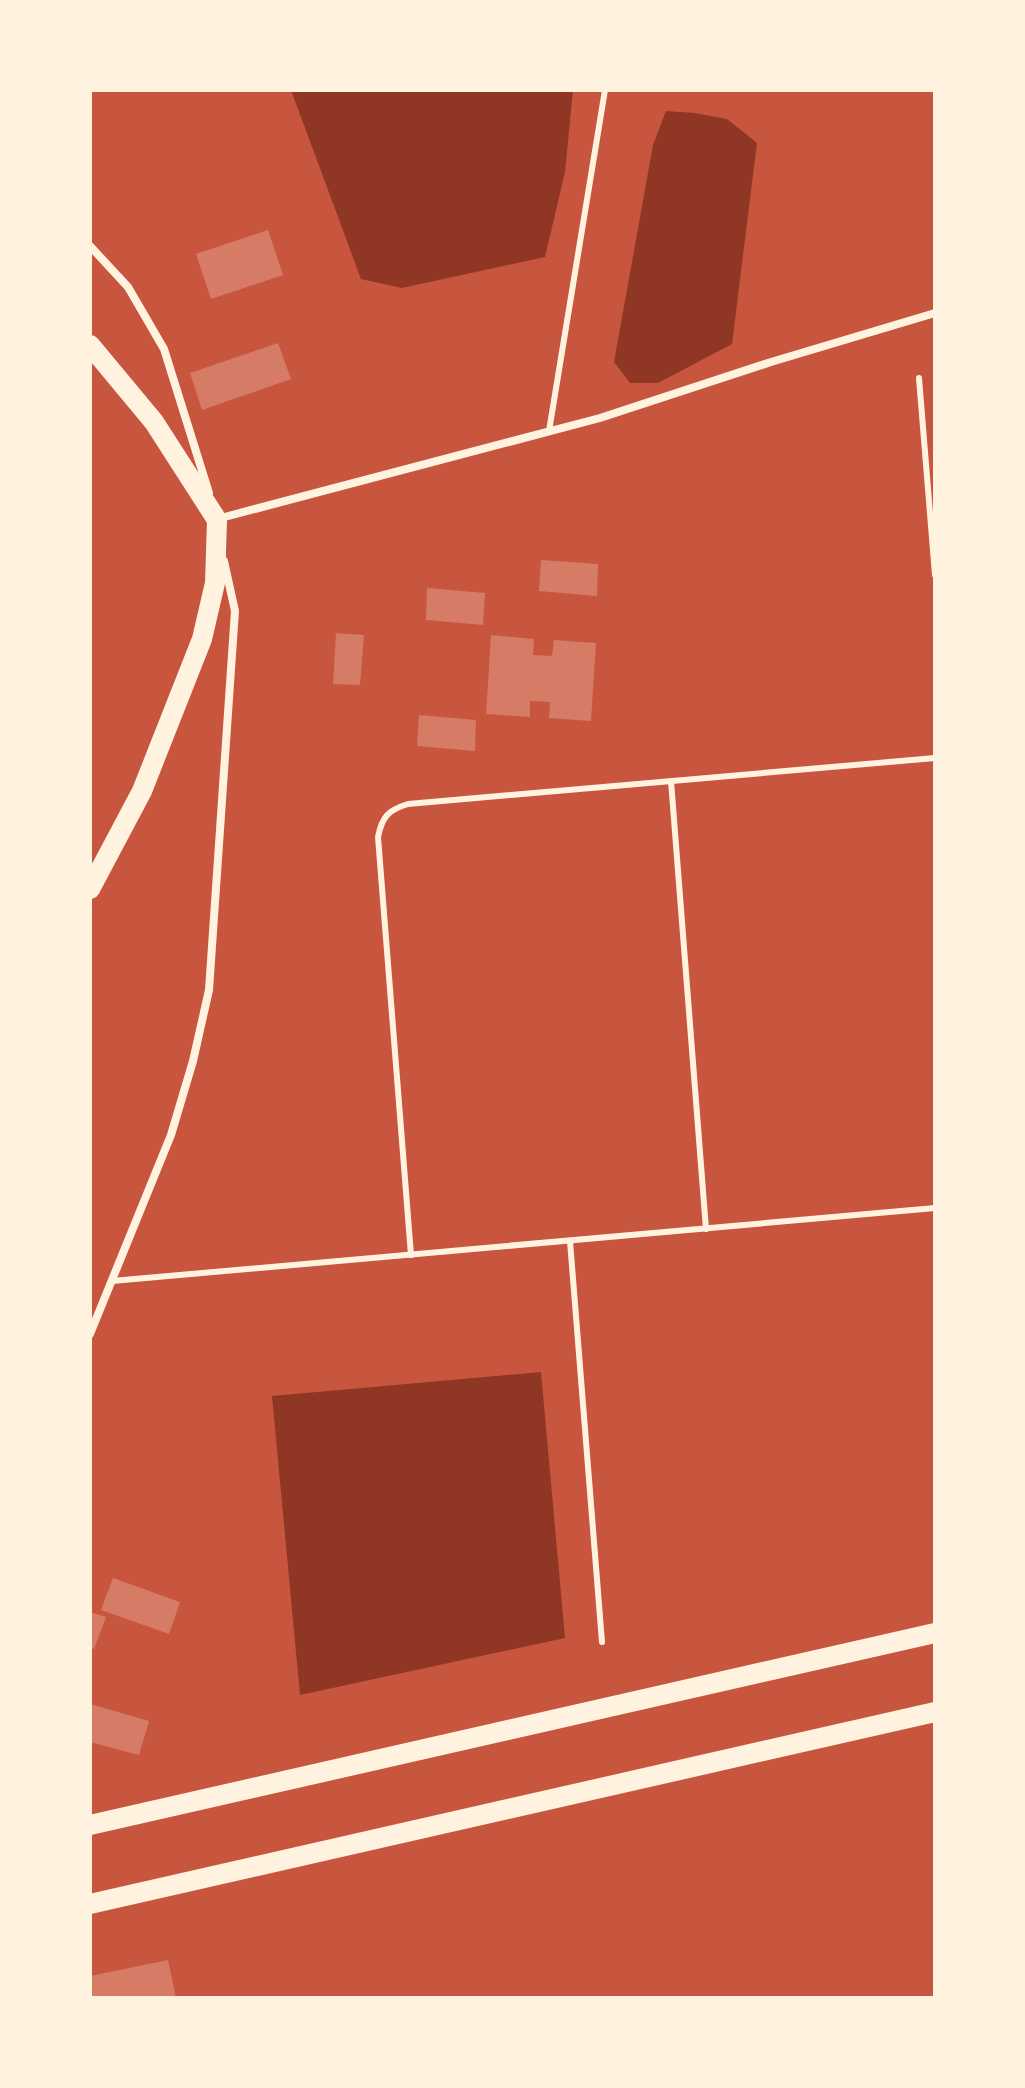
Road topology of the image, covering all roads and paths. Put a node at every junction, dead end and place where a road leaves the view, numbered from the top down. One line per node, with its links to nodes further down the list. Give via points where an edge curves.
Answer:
1 (605, 90): 6 (lane)
2 (90, 246): 7 (street, via 128,287 164,349)
3 (935, 313): 6 (street)
4 (90, 345): 7 (main road, via 154,422)
5 (919, 378): 8 (lane)
6 (549, 431): 7 (street)
7 (217, 520): 11 (main road, via 215,583 202,639 142,791); 16 (street, via 235,611 209,990 171,1135)
8 (935, 575)
9 (935, 758): 10 (lane)
10 (671, 781): 13 (lane); 15 (lane, via 408,804 392,809 381,821 378,837)
11 (90, 889)
12 (935, 1208): 13 (lane)
13 (706, 1229): 14 (lane)
14 (570, 1241): 15 (lane); 19 (lane)
15 (411, 1255): 16 (lane)
16 (112, 1281): 17 (street)
17 (90, 1334)
18 (935, 1633): 21 (main road)
19 (602, 1642)
20 (935, 1712): 22 (main road)
21 (90, 1825)
22 (90, 1904)

